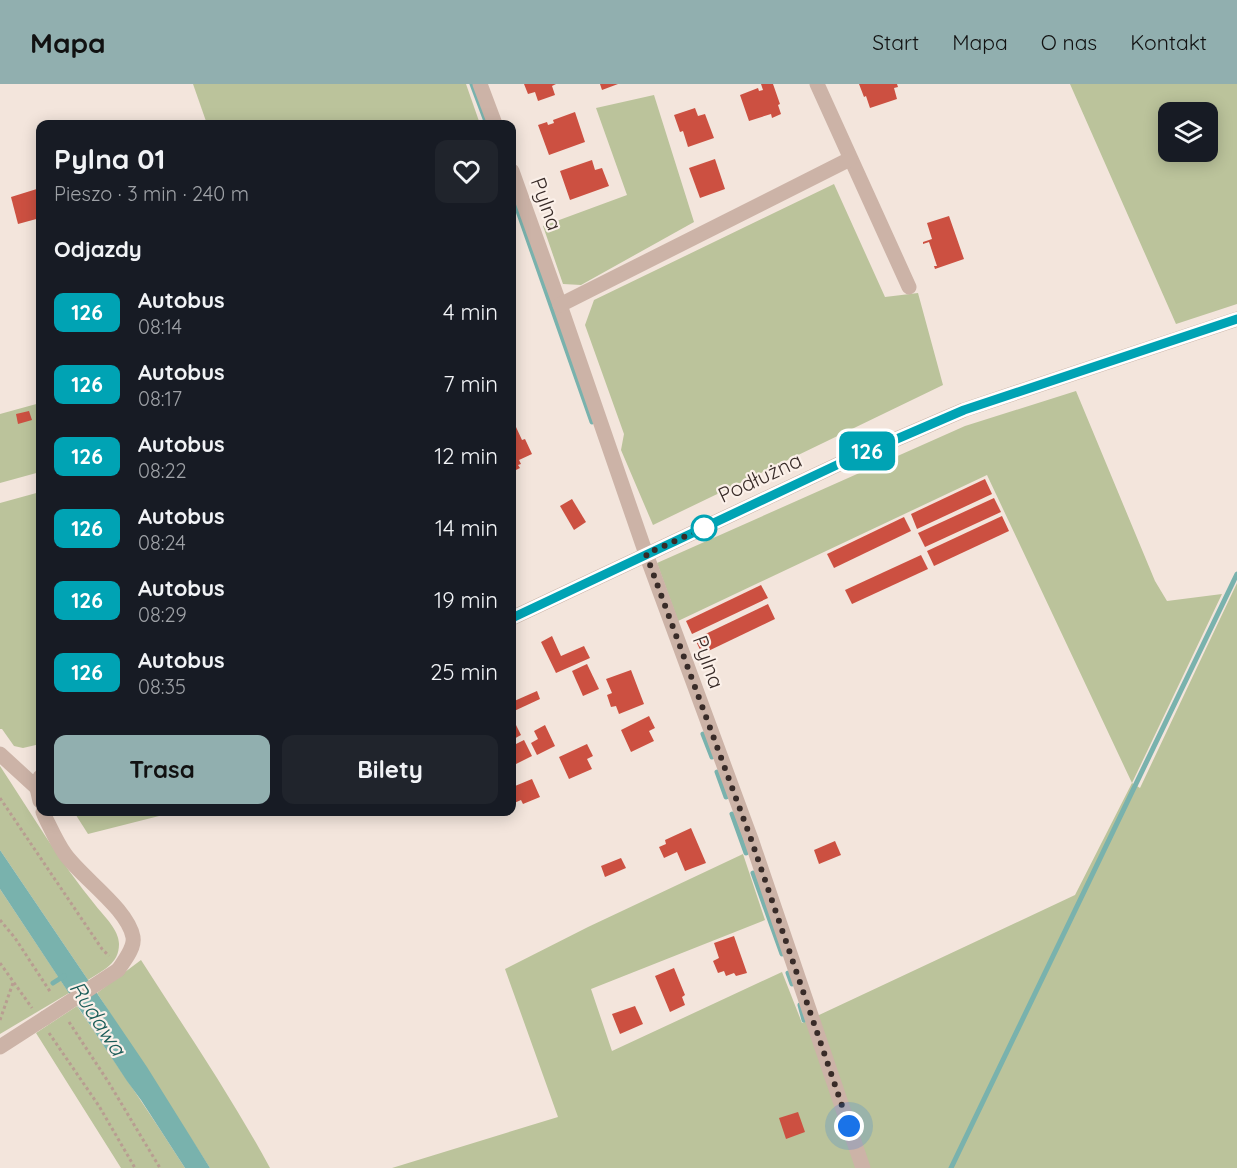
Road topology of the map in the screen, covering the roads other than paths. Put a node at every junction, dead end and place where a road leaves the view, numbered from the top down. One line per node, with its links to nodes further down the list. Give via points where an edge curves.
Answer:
1 (480, 84): 3 (street)
2 (817, 84): 4 (street)
3 (494, 120)
4 (850, 159): 6 (street); 7 (street)
5 (516, 182): 7 (street, Pylna)
6 (909, 287)
7 (560, 305): 9 (street, Pylna)
8 (1237, 319): 9 (street, Podłużna, via 964,410)
9 (646, 554): 10 (street, Podłużna); 15 (street, Pylna, via 751,839)
10 (516, 616)
11 (0, 754): 12 (street)
12 (36, 785)
13 (45, 816): 14 (street, bridge, via 66,855 129,925 134,940 118,970)
14 (0, 1047)
15 (863, 1168)

